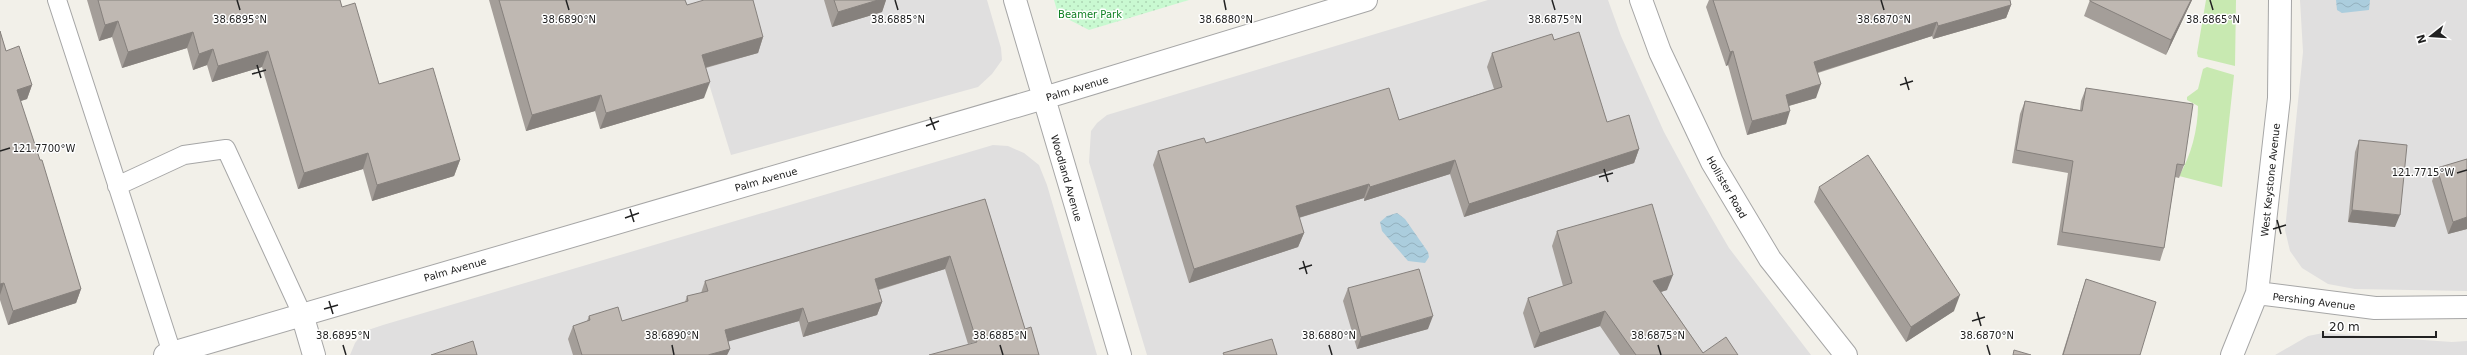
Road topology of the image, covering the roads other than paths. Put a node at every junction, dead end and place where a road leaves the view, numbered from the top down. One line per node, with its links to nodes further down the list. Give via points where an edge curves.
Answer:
1 (57, 0): 7 (lane)
2 (1015, 0): 6 (street, Woodland Avenue)
3 (1366, 0): 6 (street, Palm Avenue)
4 (1641, 0): 14 (street, Hollister Road, via 1660,52 1712,162 1770,259)
5 (2280, 0): 8 (street, West Keystone Avenue, via 2278,98)
6 (1044, 98): 10 (street, Palm Avenue); 13 (street, Woodland Avenue)
7 (117, 186): 10 (lane, via 184,155 226,149); 11 (lane)
8 (2257, 293): 9 (street, Pershing Avenue, via 2375,308); 15 (street, West Keystone Avenue)
9 (2467, 307)
10 (302, 314): 11 (street, Palm Avenue); 12 (street)
11 (169, 354)
12 (314, 355)
13 (1120, 355)
14 (1846, 355)
15 (2232, 355)

